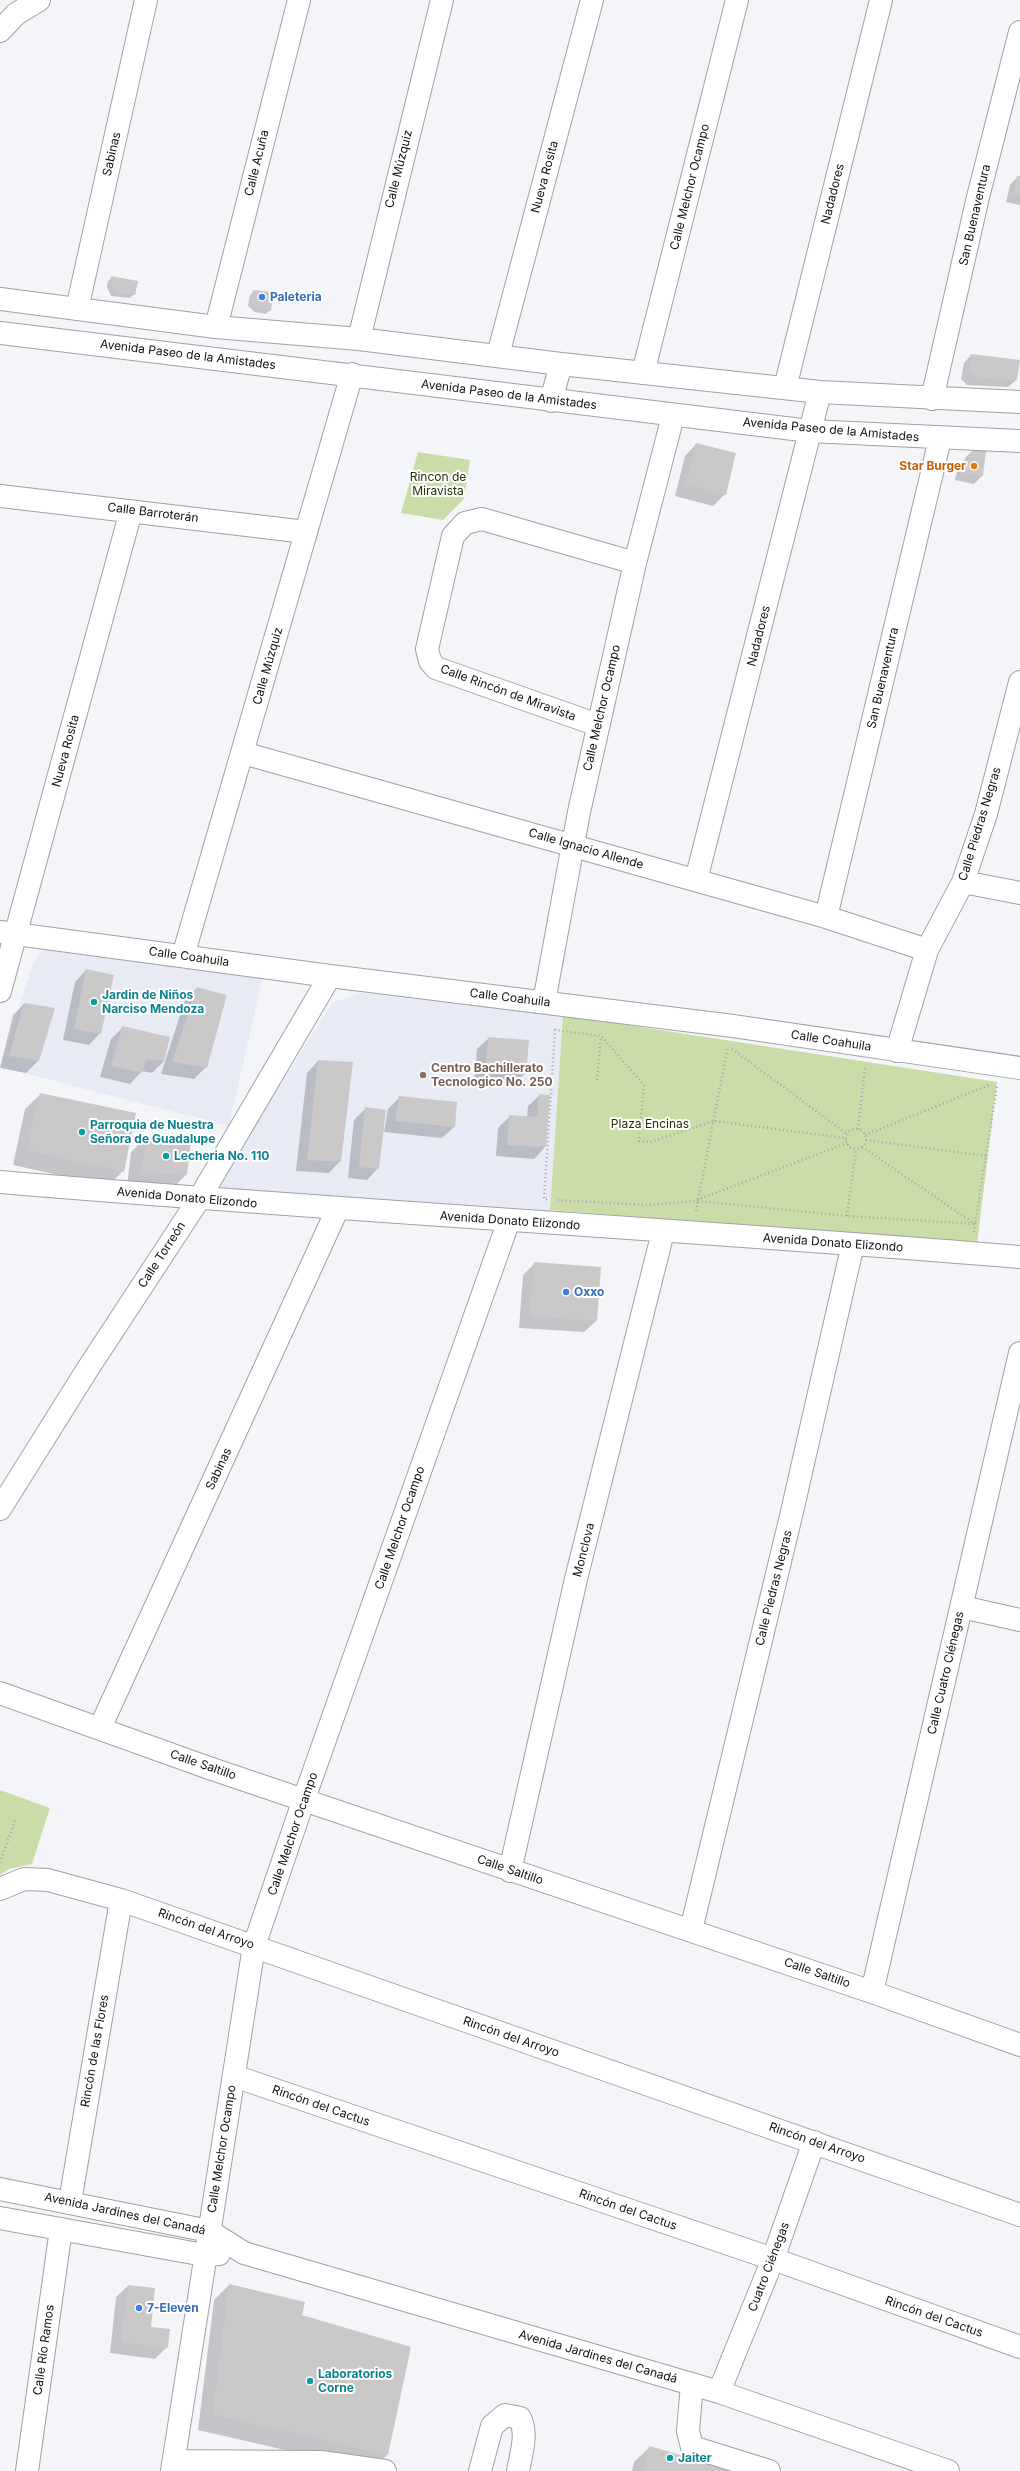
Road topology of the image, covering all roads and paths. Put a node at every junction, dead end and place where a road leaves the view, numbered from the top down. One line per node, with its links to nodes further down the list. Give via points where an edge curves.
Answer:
1 (39, 0): 8 (street, via 16,14)
2 (146, 0): 12 (street, Sabinas)
3 (299, 0): 13 (street, Calle Acuña)
4 (442, 0): 17 (street, Calle Múzquiz)
5 (592, 0): 18 (street, Nueva Rosita)
6 (737, 0): 21 (street, Calle Melchor Ocampo)
7 (881, 0): 23 (street, Nadadores)
8 (0, 31)
9 (1020, 32): 25 (street, San Buenaventura, via 978,197)
10 (0, 299): 11 (street)
11 (33, 304): 12 (street); 16 (street)
12 (77, 309): 13 (street)
13 (216, 327): 15 (street)
14 (0, 333): 16 (street, Avenida Paseo de la Amistades)
15 (296, 334): 17 (street); 20 (street)
16 (31, 336): 20 (street, Avenida Paseo de la Amistades)
17 (359, 339): 18 (street)
18 (498, 355): 19 (street)
19 (560, 364): 21 (street); 26 (street)
20 (295, 367): 22 (street, Avenida Paseo de la Amistades)
21 (643, 373): 23 (street)
22 (352, 374): 26 (street, Avenida Paseo de la Amistades); 34 (street, Calle Múzquiz)
23 (785, 388): 24 (street)
24 (820, 392): 25 (street); 29 (street, Nadadores)
25 (932, 399): 27 (street)
26 (551, 401): 28 (street, Avenida Paseo de la Amistades)
27 (1020, 402)
28 (673, 416): 29 (street, Avenida Paseo de la Amistades); 35 (street, Calle Melchor Ocampo)
29 (810, 431): 30 (street, Avenida Paseo de la Amistades); 40 (street, Nadadores)
30 (940, 439): 31 (street, Avenida Paseo de la Amistades); 43 (street, San Buenaventura)
31 (1020, 441)
32 (0, 496): 33 (street, Calle Barroterán)
33 (131, 511): 34 (street, Calle Barroterán); 44 (street, Nueva Rosita)
34 (306, 532): 38 (street, Calle Múzquiz)
35 (635, 563): 37 (street, Calle Melchor Ocampo); 37 (street, Calle Rincón de Miravista, via 482,519 465,523 453,536 426,649 430,661 436,668)
36 (1020, 682): 41 (street, Calle Piedras Negras, via 986,814)
37 (598, 725): 39 (street, Calle Melchor Ocampo)
38 (243, 753): 39 (street, Calle Ignacio Allende); 46 (street, Calle Múzquiz)
39 (574, 845): 40 (street, Calle Ignacio Allende); 49 (street, Calle Melchor Ocampo)
40 (696, 880): 43 (street, Calle Ignacio Allende)
41 (963, 882): 42 (street); 45 (street, Calle Piedras Negras)
42 (1020, 893)
43 (826, 916): 45 (street, Calle Ignacio Allende)
44 (8, 933): 46 (street, Calle Coahuila); 48 (street, Nueva Rosita)
45 (927, 950): 53 (street, Calle Piedras Negras)
46 (183, 956): 47 (street, Calle Coahuila)
47 (330, 976): 49 (street, Calle Coahuila); 68 (street, Calle Torreón)
48 (0, 991)
49 (544, 1002): 53 (street, Calle Coahuila, via 733,1026)
50 (601, 1036): 56 (path); 57 (path, via 644,1085 639,1141 650,1142); 69 (path, via 555,1030 544,1199 647,1205)
51 (728, 1046): 52 (path); 57 (path); 59 (path)
52 (736, 1047)
53 (897, 1051): 55 (street, Calle Coahuila)
54 (873, 1066): 58 (path, via 865,1065)
55 (1020, 1068)
56 (597, 1080)
57 (714, 1121): 61 (path); 69 (path)
58 (858, 1129): 59 (path); 60 (path)
59 (847, 1134): 61 (path)
60 (865, 1135): 62 (path); 66 (path, via 997,1082)
61 (846, 1138): 63 (path)
62 (866, 1140): 64 (path); 66 (path)
63 (847, 1143): 65 (path); 69 (path)
64 (862, 1147): 65 (path); 73 (path)
65 (856, 1149): 71 (path)
66 (987, 1156): 73 (path)
67 (0, 1182): 68 (street, Avenida Donato Elizondo)
68 (199, 1199): 70 (street, Avenida Donato Elizondo); 78 (street, Calle Torreón)
69 (697, 1201): 71 (path)
70 (337, 1210): 72 (street, Avenida Donato Elizondo); 82 (street, Sabinas)
71 (847, 1216): 73 (path)
72 (509, 1220): 74 (street, Avenida Donato Elizondo); 83 (street, Calle Melchor Ocampo)
73 (975, 1224)
74 (663, 1232): 75 (street, Avenida Donato Elizondo); 86 (street, Monclova, via 576,1580)
75 (853, 1244): 76 (street, Avenida Donato Elizondo); 89 (street, Calle Piedras Negras, via 791,1516)
76 (1020, 1257)
77 (1020, 1353): 79 (street, Calle Cuatro Ciénegas)
78 (0, 1509)
79 (962, 1607): 80 (street); 91 (street, Calle Cuatro Ciénegas)
80 (1020, 1620)
81 (0, 1693): 82 (street, Calle Saltillo)
82 (100, 1728): 83 (street, Calle Saltillo)
83 (304, 1799): 86 (street, Calle Saltillo); 90 (street, Calle Melchor Ocampo)
84 (15, 1820): 85 (path)
85 (0, 1863)
86 (510, 1870): 89 (street, Calle Saltillo)
87 (0, 1889): 88 (street, Rincón del Arroyo, via 24,1879 48,1880)
88 (121, 1900): 90 (street, Rincón del Arroyo); 96 (street, Rincón de las Flores)
89 (691, 1930): 91 (street, Calle Saltillo)
90 (254, 1946): 93 (street, Calle Melchor Ocampo); 94 (street, Rincón del Arroyo)
91 (872, 1992): 92 (street, Calle Saltillo)
92 (1020, 2045)
93 (234, 2076): 100 (street, Calle Melchor Ocampo); 103 (street, Rincón del Cactus)
94 (814, 2142): 97 (street, Rincón del Arroyo); 103 (street, Cuatro Ciénegas)
95 (0, 2189): 96 (street, Avenida Jardines del Canadá)
96 (70, 2202): 100 (street, Avenida Jardines del Canadá)
97 (1020, 2215)
98 (0, 2218): 99 (street, Avenida Jardines del Canadá)
99 (61, 2229): 102 (street, Avenida Jardines del Canadá); 108 (street, Calle Río Ramos)
100 (209, 2230): 101 (street, Avenida Jardines del Canadá); 102 (street, Calle Melchor Ocampo)
101 (244, 2253): 102 (street, Avenida Jardines del Canadá); 105 (street, Avenida Jardines del Canadá)
102 (204, 2255): 107 (street, Calle Melchor Ocampo)
103 (773, 2259): 104 (street, Rincón del Cactus); 106 (street, Cuatro Ciénegas)
104 (1020, 2347)
105 (692, 2384): 106 (street, Avenida Jardines del Canadá); 112 (street, via 688,2431 692,2447)
106 (720, 2392): 113 (street, Avenida Jardines del Canadá)
107 (173, 2466): 109 (street, via 321,2462)
108 (27, 2471)
109 (385, 2471)
110 (480, 2471): 111 (street, via 492,2426 505,2415 520,2418 525,2433)
111 (518, 2471)
112 (769, 2471)
113 (948, 2471)

